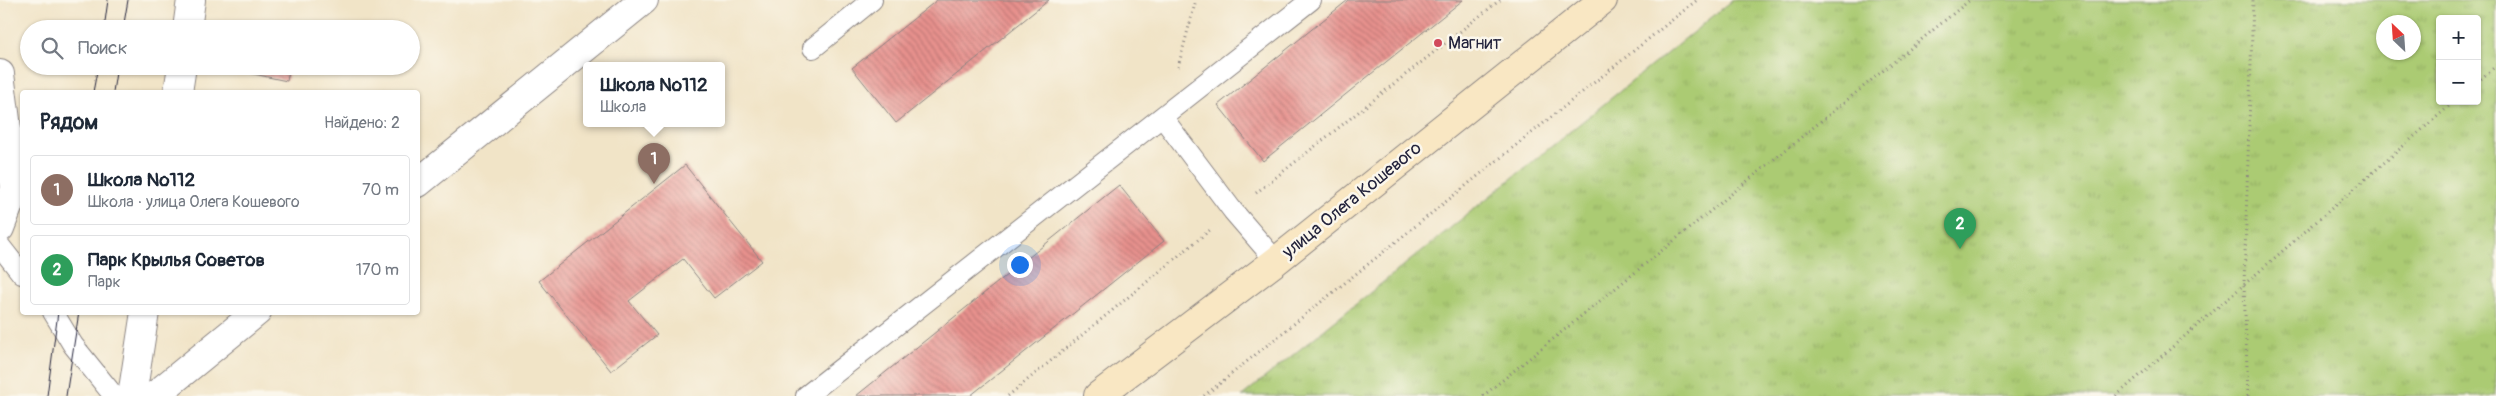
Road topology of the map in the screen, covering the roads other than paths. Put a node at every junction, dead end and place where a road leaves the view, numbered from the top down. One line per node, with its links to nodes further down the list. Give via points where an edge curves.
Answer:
1 (191, 0): 6 (street)
2 (644, 0): 12 (street)
3 (872, 0): 7 (lane)
4 (1311, 0): 11 (lane)
5 (1603, 0): 15 (street, улица Олега Кошевого)
6 (188, 20)
7 (813, 48)
8 (0, 74): 13 (street, via 15,189)
9 (181, 75): 10 (street)
10 (178, 90)
11 (1163, 118): 15 (lane, via 1233,211); 23 (lane)
12 (420, 181)
13 (0, 228)
14 (0, 246): 16 (lane)
15 (1276, 261): 24 (street, улица Олега Кошевого)
16 (20, 271)
17 (55, 315): 20 (lane, via 73,345)
18 (145, 315): 21 (street)
19 (253, 315): 22 (street)
20 (114, 396)
21 (132, 396)
22 (154, 396)
23 (806, 396)
24 (1098, 396)

